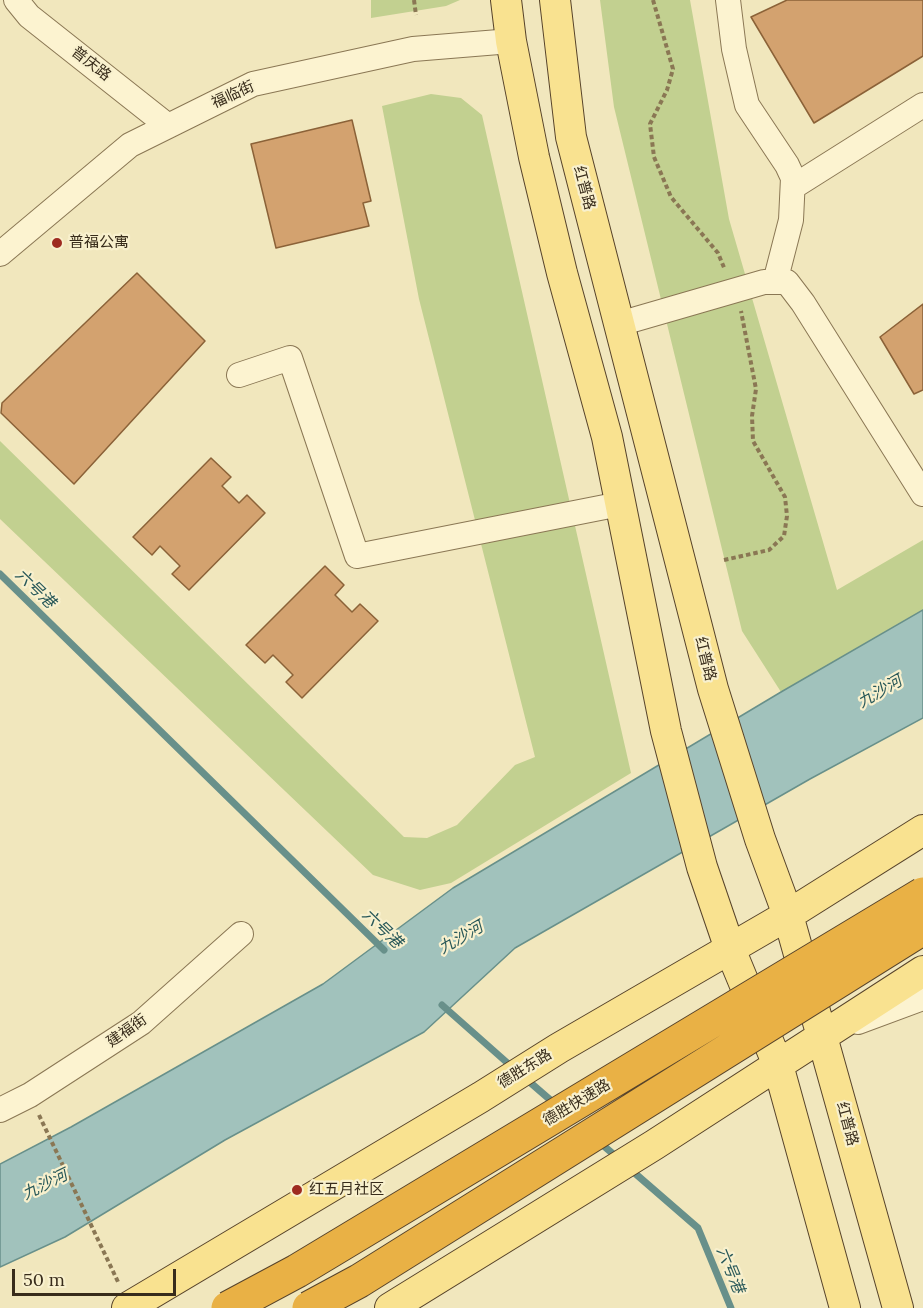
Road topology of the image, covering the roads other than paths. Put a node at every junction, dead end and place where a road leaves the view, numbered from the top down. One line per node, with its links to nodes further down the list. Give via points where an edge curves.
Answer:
1 (16, 0): 7 (street, 普庆路, via 29,16)
2 (506, 0): 5 (main road)
3 (555, 0): 11 (main road, 红普路, via 571,137)
4 (728, 0): 8 (street, via 747,105 787,165)
5 (511, 41): 7 (street, 福临街, via 413,49 254,84); 14 (main road, via 534,157 607,437)
6 (923, 105): 8 (street)
7 (168, 126): 9 (street, 福临街, via 130,145)
8 (793, 187): 10 (street, via 791,220)
9 (0, 254)
10 (776, 282): 11 (street, via 764,282); 13 (street, via 787,282 803,303)
11 (619, 324): 17 (main road, 红普路, via 713,689)
12 (239, 375): 14 (street, via 290,358 357,556)
13 (923, 494)
14 (620, 504): 20 (main road, via 666,731 702,867)
15 (923, 830): 17 (main road, 德胜东路)
16 (923, 894): 27 (highway, 德胜快速路, bridge, via 308,1265)
17 (788, 915): 20 (main road, 德胜东路); 23 (main road, 红普路)
18 (923, 928): 28 (highway, bridge, via 359,1281)
19 (241, 934): 25 (street, 建福街, via 141,1023)
20 (730, 949): 24 (main road); 26 (main road, 德胜东路)
21 (923, 971): 23 (main road)
22 (923, 998): 23 (street)
23 (823, 1036): 24 (main road); 31 (main road, 红普路)
24 (778, 1065): 29 (main road); 30 (main road)
25 (0, 1110)
26 (128, 1307)
27 (228, 1308)
28 (309, 1308)
29 (390, 1308)
30 (845, 1308)
31 (898, 1308)

